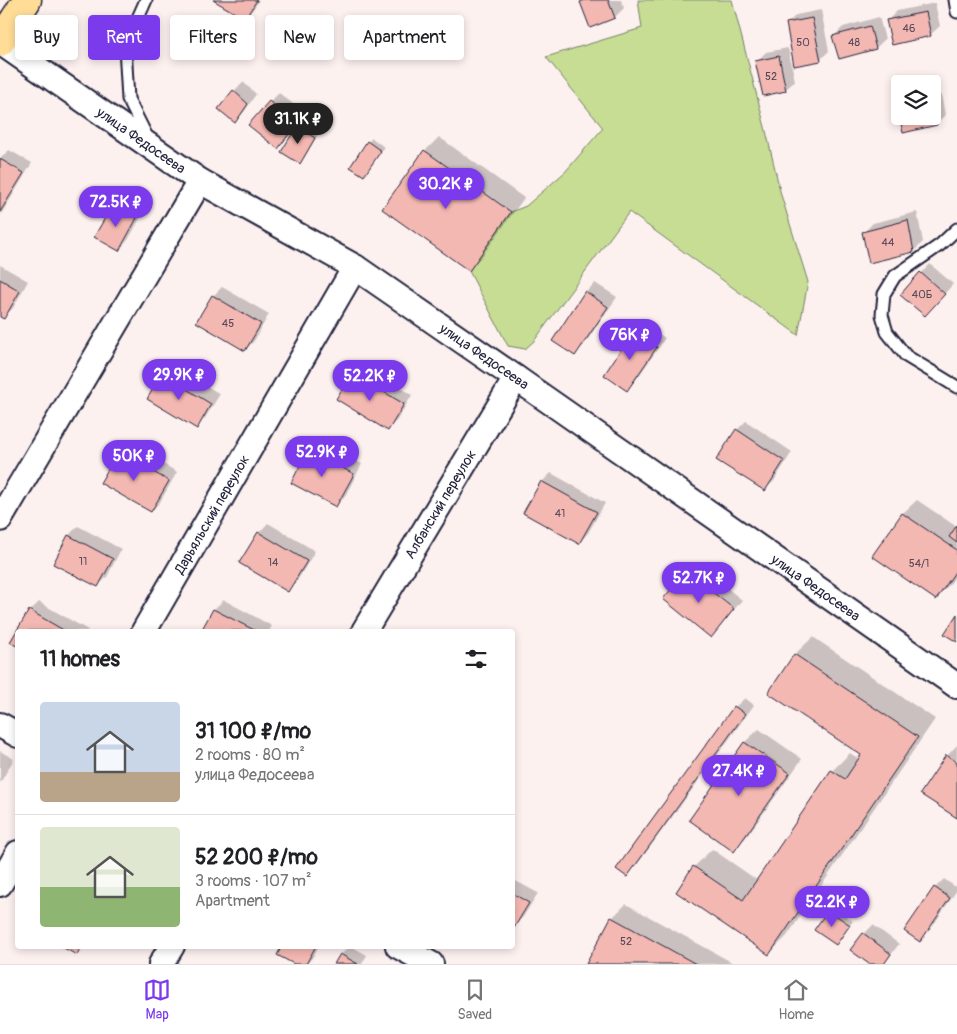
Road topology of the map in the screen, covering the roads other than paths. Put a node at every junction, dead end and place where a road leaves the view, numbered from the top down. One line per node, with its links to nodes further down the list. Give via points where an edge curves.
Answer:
1 (27, 0): 5 (main road)
2 (146, 0): 6 (lane, via 125,47 128,100)
3 (956, 0): 4 (lane)
4 (957, 12)
5 (0, 42): 6 (street, улица Федосеева)
6 (152, 148): 7 (street, улица Федосеева)
7 (200, 181): 9 (street, улица Федосеева); 12 (street)
8 (957, 229): 11 (lane, via 895,276 884,294 882,315 887,332 906,356)
9 (355, 267): 10 (street, улица Федосеева); 13 (street, Дарьяльский переулок)
10 (516, 378): 14 (street, Албанский переулок); 15 (street, улица Федосеева)
11 (957, 387)
12 (0, 519)
13 (145, 629)
14 (365, 629)
15 (957, 686)
16 (0, 725): 17 (street)
17 (15, 733)
18 (15, 858): 19 (street)
19 (0, 884)
20 (170, 949): 21 (street)
21 (161, 964)

